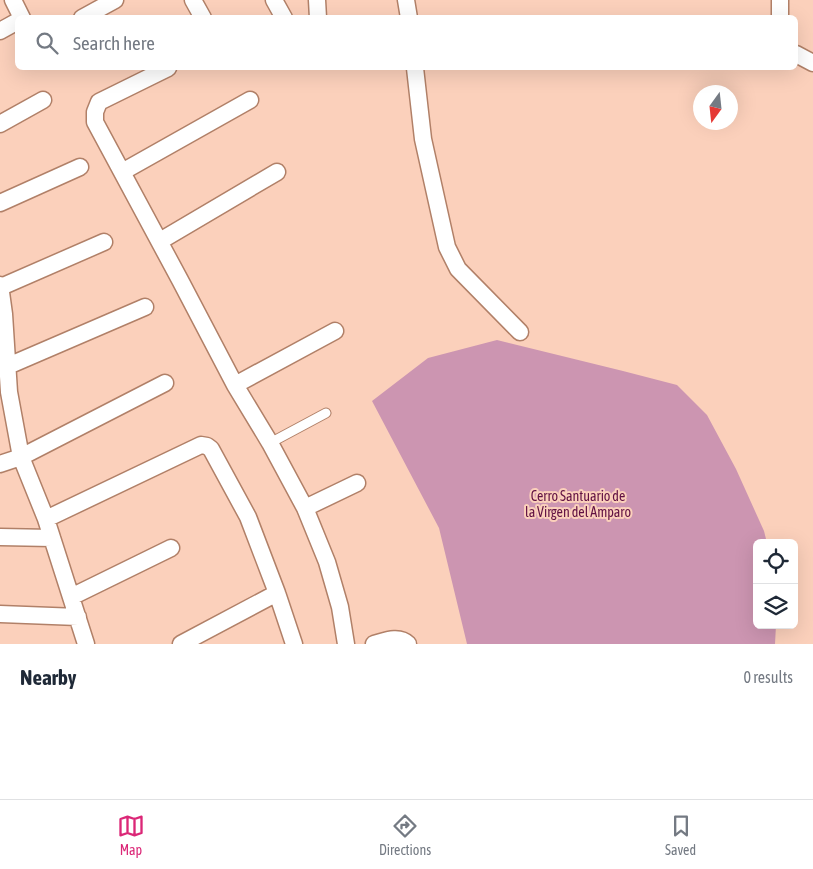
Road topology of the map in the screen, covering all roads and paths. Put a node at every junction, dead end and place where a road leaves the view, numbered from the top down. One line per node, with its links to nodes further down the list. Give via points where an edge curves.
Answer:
1 (12, 0): 8 (street)
2 (115, 0): 9 (street)
3 (193, 0): 10 (street)
4 (274, 0): 11 (street)
5 (317, 0): 12 (street)
6 (406, 0): 13 (street)
7 (780, 0): 14 (street)
8 (20, 15)
9 (88, 15)
10 (201, 15)
11 (282, 15)
12 (318, 15)
13 (408, 15)
14 (780, 15)
15 (15, 22): 16 (street)
16 (0, 30)
17 (798, 55): 18 (street)
18 (813, 63)
19 (164, 70): 25 (street, via 100,102 95,112 95,122)
20 (415, 70): 34 (street, via 423,139 447,246 458,269)
21 (43, 100): 23 (street)
22 (250, 100): 25 (street)
23 (0, 124)
24 (80, 167): 27 (street)
25 (122, 172): 28 (street)
26 (277, 172): 28 (street)
27 (0, 203)
28 (160, 241): 37 (street)
29 (104, 242): 30 (street)
30 (0, 286): 32 (street)
31 (145, 307): 35 (street)
32 (2, 314): 35 (street)
33 (335, 331): 37 (street)
34 (520, 332)
35 (8, 366): 38 (street)
36 (165, 384): 41 (street)
37 (235, 385): 40 (street)
38 (4, 392): 41 (street)
39 (326, 413): 40 (lane)
40 (270, 443): 44 (street)
41 (21, 457): 42 (street); 45 (street)
42 (0, 464)
43 (357, 483): 44 (street)
44 (305, 508): 56 (street, via 327,562 340,607)
45 (46, 519): 47 (street); 49 (street, via 201,445 207,446 248,518)
46 (0, 538): 47 (street)
47 (52, 538): 50 (street)
48 (171, 548): 50 (street)
49 (277, 593): 54 (street); 55 (street)
50 (71, 597): 52 (street)
51 (0, 614): 52 (street)
52 (78, 617): 53 (street)
53 (86, 644)
54 (181, 644)
55 (294, 644)
56 (346, 644)
57 (374, 644): 58 (street, via 400,639)
58 (408, 644)

